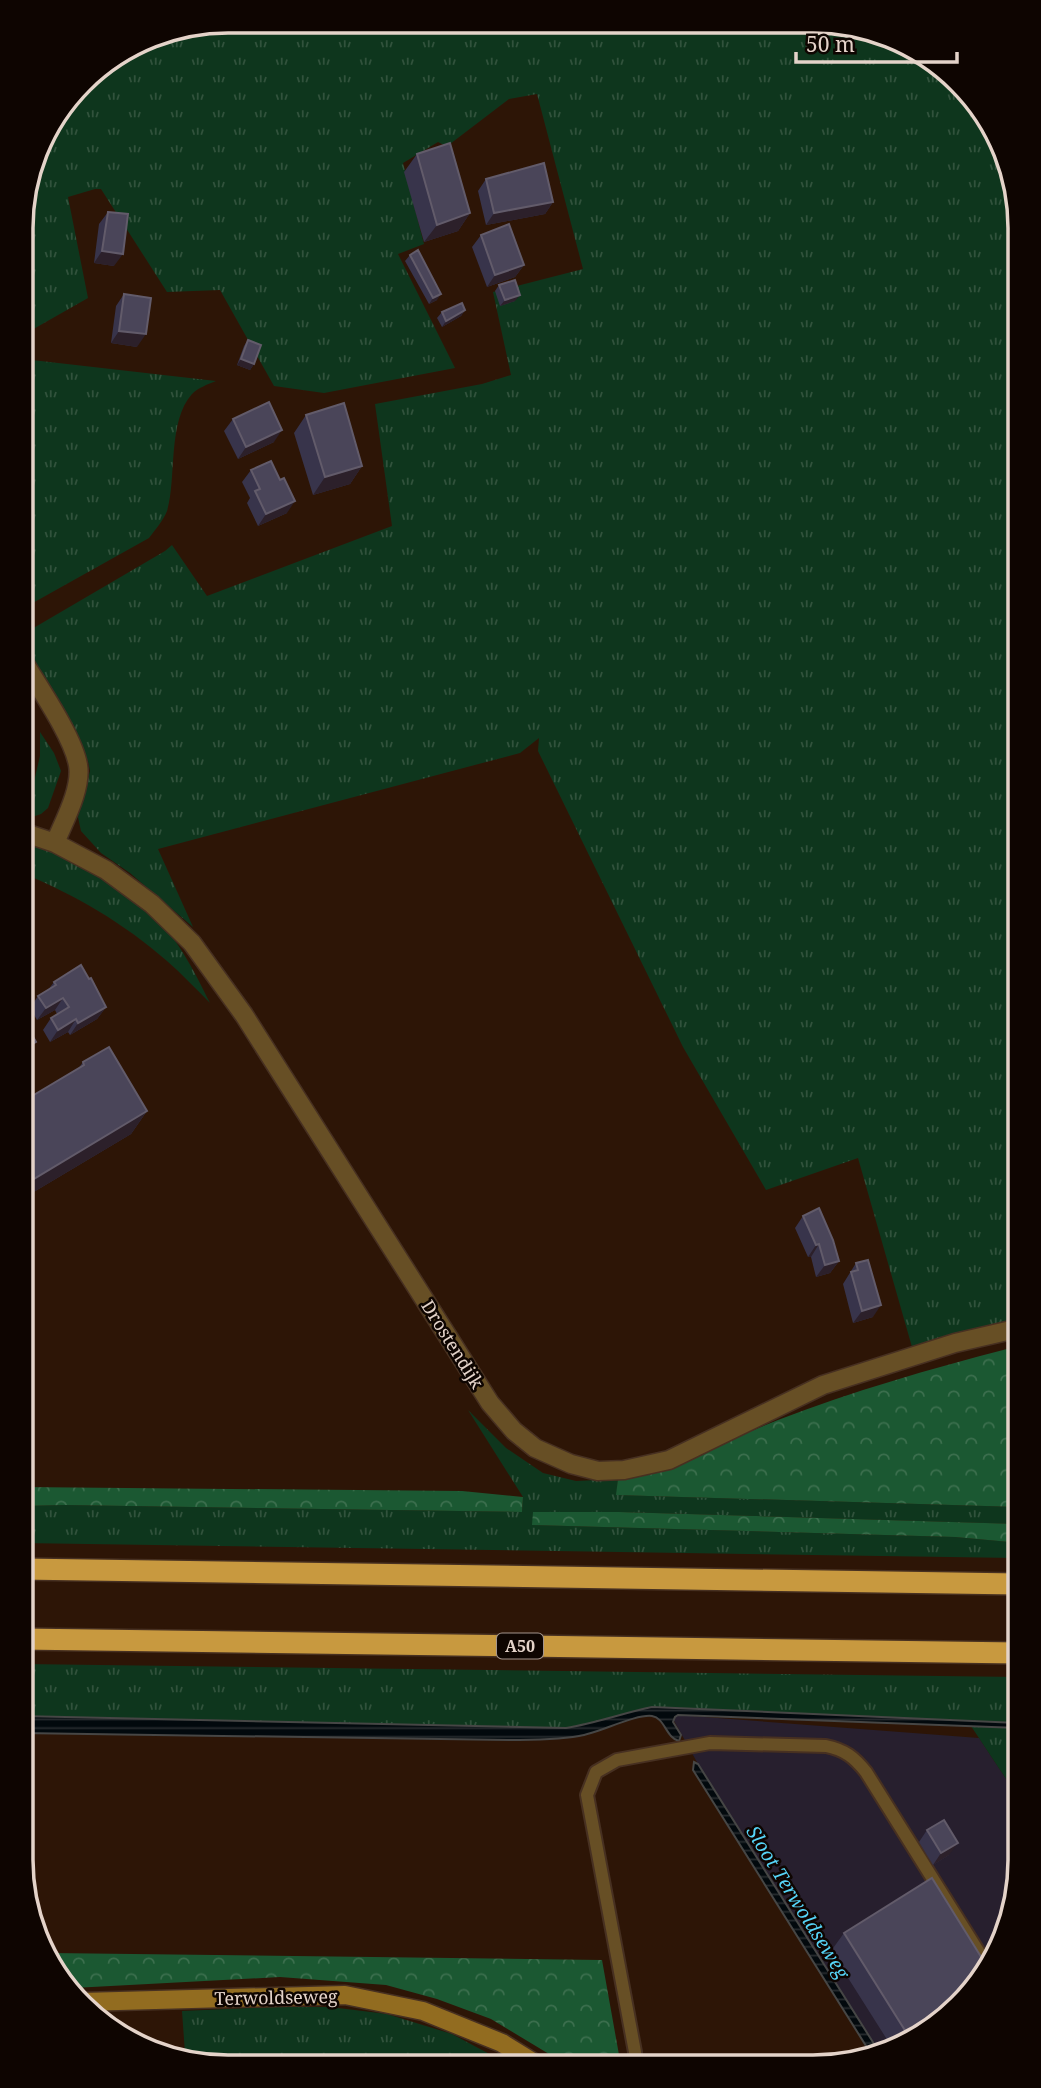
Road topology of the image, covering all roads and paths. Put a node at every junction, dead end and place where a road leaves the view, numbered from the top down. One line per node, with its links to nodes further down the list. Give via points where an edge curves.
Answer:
1 (34, 679): 3 (street, via 68,737 78,766 75,794)
2 (34, 836): 3 (street, Drostendijk)
3 (55, 843): 4 (street, Drostendijk, via 106,870 192,943 244,1015 490,1403 535,1448 598,1471 624,1471 668,1460 823,1385)
4 (1007, 1331)
5 (33, 1569): 6 (highway)
6 (1007, 1584)
7 (33, 1639): 8 (highway, A50)
8 (1007, 1653)
9 (982, 1957): 12 (lane, via 866,1772 842,1749 710,1743 617,1760 596,1772 587,1795)
10 (95, 2002): 11 (street, Terwoldseweg, via 345,1995 422,2011)
11 (521, 2055)
12 (635, 2055)

